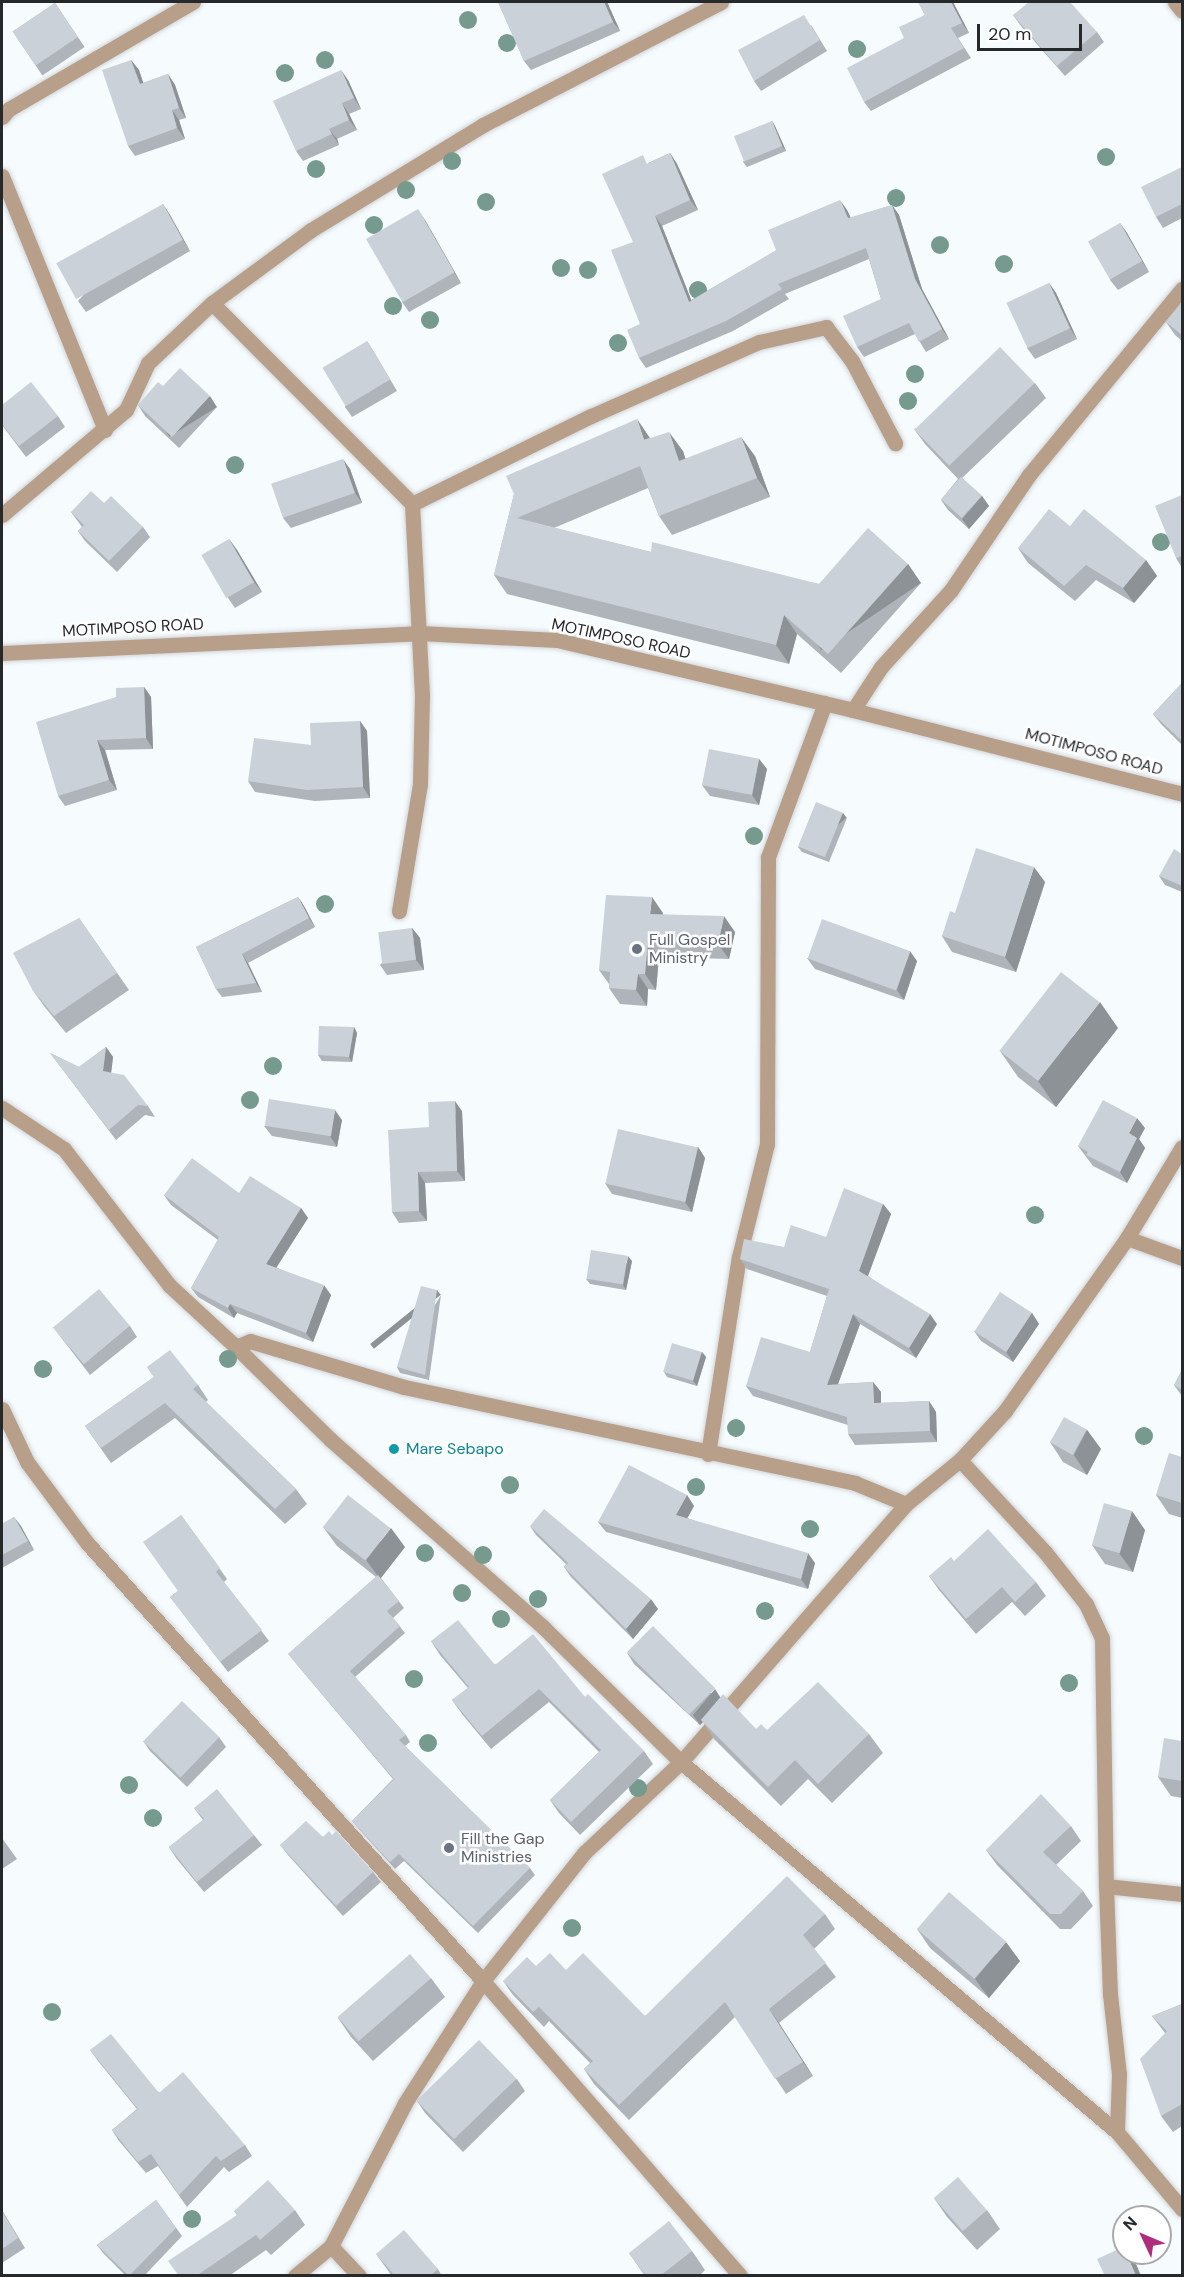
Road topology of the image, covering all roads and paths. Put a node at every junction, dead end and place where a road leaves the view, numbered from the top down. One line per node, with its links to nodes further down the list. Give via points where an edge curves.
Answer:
1 (193, 2): 5 (street, via 9,108)
2 (721, 2): 8 (street, via 483,124 310,230)
3 (1175, 2): 4 (street)
4 (1182, 11)
5 (2, 117)
6 (2, 176): 9 (street)
7 (1182, 289): 16 (street, via 1029,475 951,590 881,667)
8 (212, 303): 9 (street, via 148,363 126,410); 11 (street)
9 (105, 430): 12 (street)
10 (895, 443): 11 (street, via 852,361 826,327 759,342 591,416)
11 (412, 504): 13 (street)
12 (2, 515)
13 (419, 633): 14 (street, MOTIMPOSO ROAD); 15 (street, MOTIMPOSO ROAD, via 557,640); 18 (street, via 420,784)
14 (2, 653)
15 (825, 703): 16 (street, MOTIMPOSO ROAD); 25 (street, via 768,857 767,1144 739,1257)
16 (853, 710): 17 (street, MOTIMPOSO ROAD)
17 (1182, 794)
18 (399, 911)
19 (3, 1112): 23 (street, via 64,1149 169,1285)
20 (1182, 1147): 21 (street)
21 (1127, 1238): 22 (street); 26 (street, via 1038,1369)
22 (1182, 1258)
23 (236, 1347): 25 (street, via 250,1341 404,1387); 28 (street, via 331,1440 543,1627)
24 (2, 1408): 31 (street, via 27,1462 95,1552)
25 (708, 1454): 27 (street, via 855,1484)
26 (960, 1460): 27 (street); 29 (street, via 1059,1569 1086,1604 1102,1638)
27 (906, 1504): 28 (street)
28 (681, 1762): 31 (street, via 584,1853); 32 (street)
29 (1106, 1886): 30 (street); 32 (street, via 1110,1994 1119,2074)
30 (1182, 1894)
31 (483, 1981): 34 (street, via 405,2103); 37 (street)
32 (1117, 2132): 33 (street)
33 (1182, 2209)
34 (331, 2246): 35 (street); 36 (street)
35 (295, 2276)
36 (359, 2276)
37 (740, 2276)

